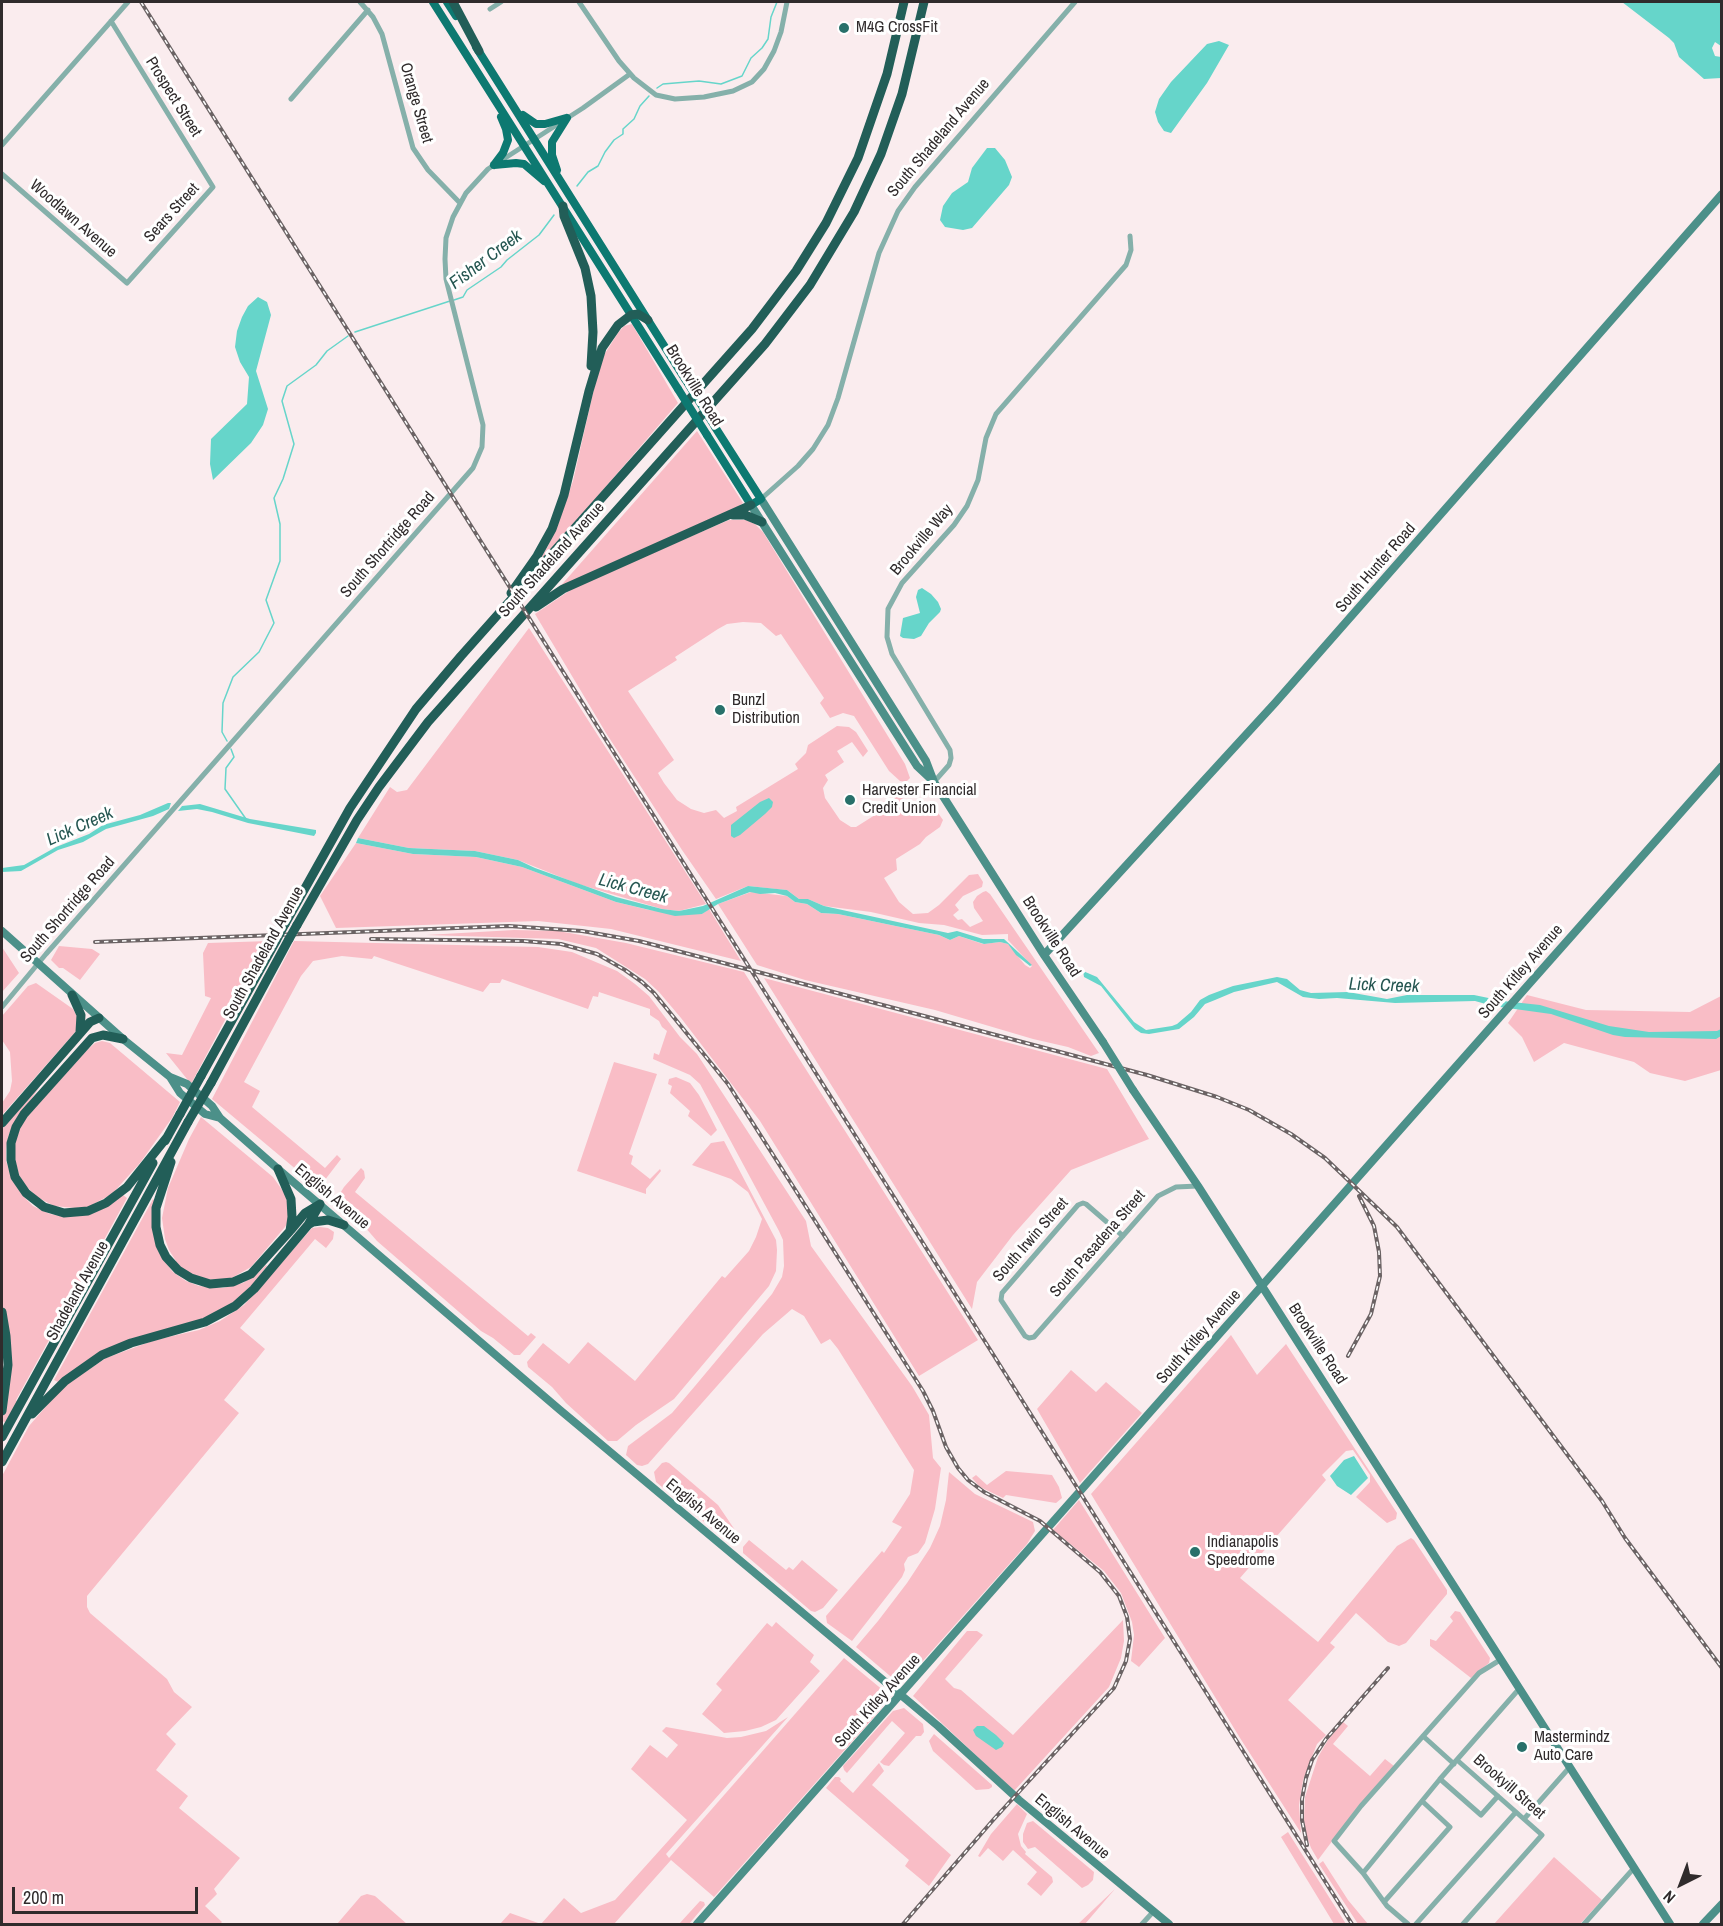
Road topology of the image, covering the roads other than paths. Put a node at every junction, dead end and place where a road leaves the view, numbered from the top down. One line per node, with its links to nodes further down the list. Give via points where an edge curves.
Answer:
1 (128, 2): 14 (street)
2 (360, 2): 13 (street, Orange Street)
3 (433, 2): 17 (main road, Brookville Road)
4 (447, 2): 15 (main road, Brookville Road)
5 (453, 2): 15 (highway)
6 (501, 2): 12 (street)
7 (579, 2): 16 (street)
8 (787, 2): 16 (street, via 775,49 749,84 704,97 673,99 656,95)
9 (904, 2): 41 (highway, South Shadeland Avenue, via 887,74 862,148 834,209 796,271 752,329)
10 (924, 2): 42 (highway, South Shadeland Avenue, via 902,94 881,154 854,212 810,285 765,344)
11 (1075, 2): 37 (street, South Shadeland Avenue, via 898,211 879,253 828,425 798,466)
12 (490, 9)
13 (368, 10): 18 (street); 30 (street, Orange Street, via 382,34 413,148)
14 (111, 21): 22 (street); 28 (street, Prospect Street)
15 (479, 51): 19 (main road, Brookville Road)
16 (630, 74): 20 (street, South Shortridge Road)
17 (494, 97): 23 (main road, Brookville Road); 24 (main road, via 507,140)
18 (291, 99)
19 (511, 103): 20 (main road, via 536,124); 21 (main road, Brookville Road)
20 (567, 118): 21 (street, South Shortridge Road); 26 (main road, via 552,142)
21 (534, 140): 23 (street, South Shortridge Road); 26 (main road, Brookville Road)
22 (2, 145)
23 (525, 146): 24 (street, South Shortridge Road); 27 (main road, Brookville Road)
24 (494, 165): 27 (main road, via 524,164); 30 (street, South Shortridge Road)
25 (2, 174): 33 (street, Woodlawn Avenue)
26 (560, 179): 35 (main road, Brookville Road)
27 (549, 184): 31 (main road, Brookville Road)
28 (213, 187): 33 (street, Sears Street)
29 (1722, 194): 46 (street, South Hunter Road, via 1282,694)
30 (460, 203): 47 (street, South Shortridge Road, via 444,259 448,290 483,425 482,447 472,468)
31 (563, 206): 34 (main road, Brookville Road); 36 (highway, via 591,296)
32 (1130, 236): 44 (street, Brookville Way, via 1126,265 996,414 967,506 902,583 888,609 892,654 950,750 948,767)
33 (127, 283)
34 (632, 315): 35 (highway); 36 (highway, via 605,342); 38 (main road, Brookville Road, bridge)
35 (648, 320): 37 (main road, Brookville Road, bridge)
36 (589, 391): 41 (highway, via 552,529 531,566)
37 (761, 499): 38 (main road); 44 (street, Brookville Road, via 926,760)
38 (751, 505): 39 (highway); 40 (street, Brookville Road)
39 (728, 516): 40 (highway, via 745,515); 42 (highway, via 563,589 540,603)
40 (762, 522): 44 (street, Brookville Road, via 917,766)
41 (485, 629): 56 (highway, South Shadeland Avenue, bridge, via 426,697 342,820)
42 (503, 637): 55 (highway, South Shadeland Avenue, bridge, via 428,723 379,787 348,835)
43 (1722, 766): 64 (street, South Kitley Avenue)
44 (934, 782): 46 (street, Brookville Road)
45 (2, 931): 47 (street, English Avenue)
46 (1044, 955): 58 (street, Brookville Road, bridge)
47 (39, 964): 48 (street, English Avenue); 49 (street, South Shortridge Road)
48 (72, 995): 50 (street, English Avenue); 51 (highway, via 82,1017)
49 (2, 1007)
50 (99, 1018): 51 (highway, via 90,1022); 52 (street, English Avenue); 53 (highway)
51 (78, 1037): 54 (highway)
52 (123, 1039): 53 (highway, via 101,1035); 57 (street, English Avenue, via 170,1077 180,1093 205,1114 220,1118)
53 (87, 1042): 56 (highway, via 16,1126 11,1160 23,1191 52,1210 93,1210 133,1180)
54 (2, 1123)
55 (181, 1134): 62 (highway, via 160,1191 156,1215 160,1245 178,1270 210,1284 233,1282 258,1268); 68 (highway, Shadeland Avenue)
56 (168, 1136): 69 (highway, Shadeland Avenue)
57 (278, 1169): 59 (street, English Avenue); 62 (highway, via 291,1199)
58 (1198, 1186): 63 (street, South Pasadena Street, via 1176,1187 1162,1193); 64 (street, Brookville Road)
59 (320, 1204): 60 (street, English Avenue); 61 (highway); 62 (highway, via 305,1213)
60 (344, 1224): 61 (highway, via 328,1220); 73 (street, English Avenue)
61 (308, 1225): 68 (highway, via 254,1289 230,1310 205,1322 102,1355 64,1381)
62 (290, 1231)
63 (1123, 1236): 66 (street, South Pasadena Street); 66 (street, South Irwin Street, via 1086,1204 1078,1205 1002,1293 1002,1302)
64 (1262, 1286): 71 (street, Brookville Road); 73 (street, South Kitley Avenue)
65 (2, 1312): 67 (highway, via 8,1365)
66 (1029, 1338)
67 (2, 1411)
68 (23, 1422): 70 (highway, Shadeland Avenue)
69 (2, 1437)
70 (2, 1462)
71 (1500, 1660): 72 (street, Brookville Road); 74 (street, via 1479,1673)
72 (1519, 1689): 75 (street); 76 (street, Brookville Road)
73 (901, 1695): 86 (street, English Avenue); 87 (street, South Kitley Avenue)
74 (1423, 1736): 75 (street, Brookyill Street); 83 (street, via 1334,1841)
75 (1455, 1762): 77 (street); 78 (street, Brookyill Street)
76 (1569, 1768): 81 (street); 82 (street, Brookville Road)
77 (1440, 1779): 78 (street, via 1481,1815); 79 (street)
78 (1498, 1796): 80 (street, Brookyill Street)
79 (1422, 1801): 83 (street); 84 (street, via 1450,1827)
80 (1516, 1812): 81 (street, Brookyill Street); 91 (street)
81 (1524, 1819): 92 (street, Brookyill Street, via 1542,1835)
82 (1634, 1868): 93 (street); 94 (street, Brookville Road)
83 (1363, 1873): 84 (street)
84 (1384, 1902): 90 (street)
85 (1722, 1904): 95 (street)
86 (1154, 1912): 88 (street); 89 (street, English Avenue)
87 (697, 1924)
88 (1142, 1924)
89 (1169, 1924)
90 (1408, 1924)
91 (1416, 1924)
92 (1463, 1924)
93 (1584, 1924)
94 (1670, 1924)
95 (1703, 1924)

